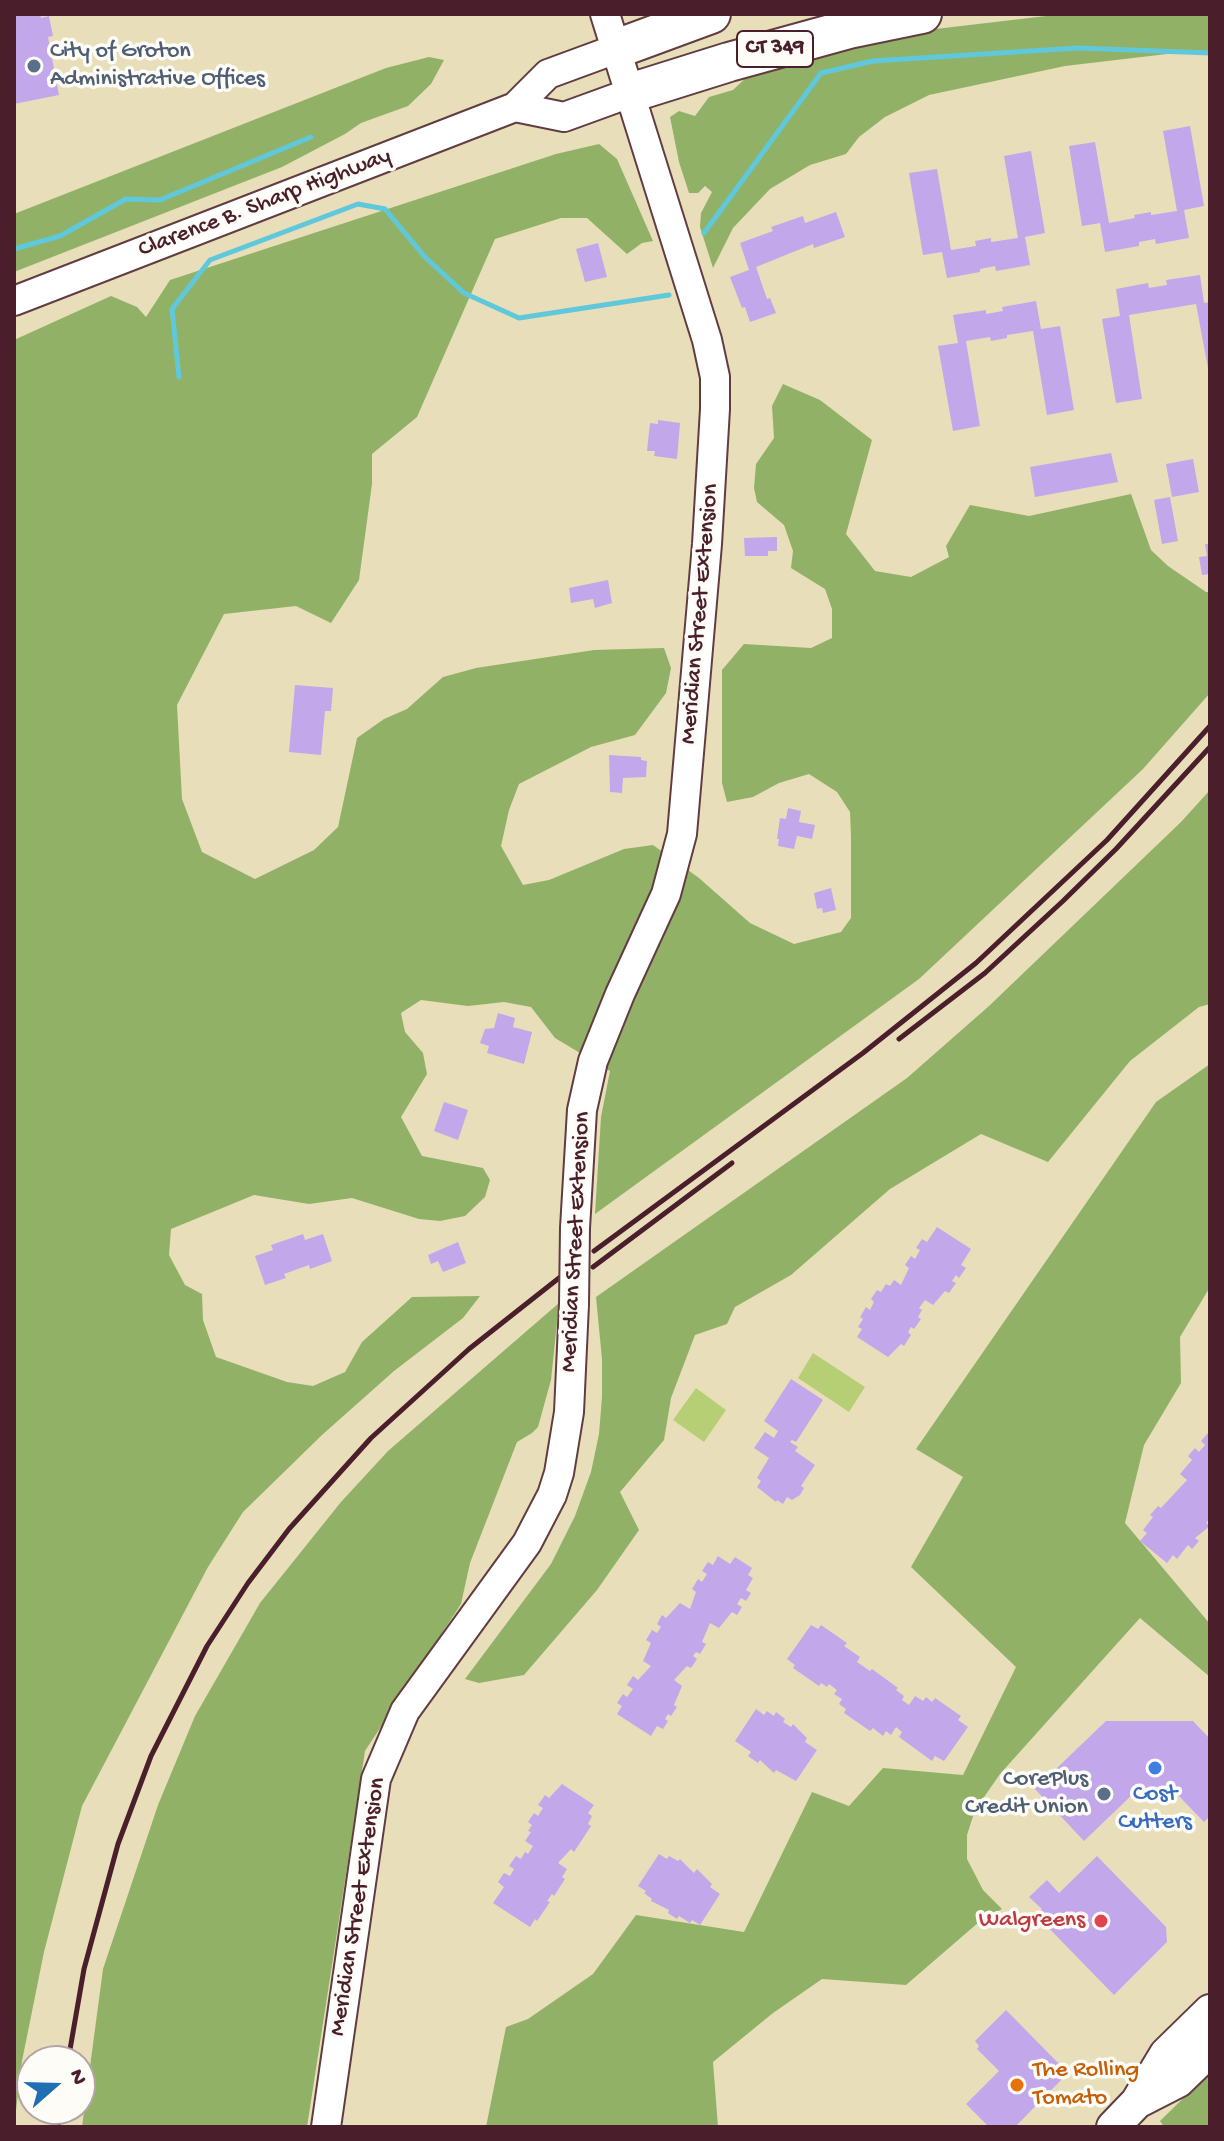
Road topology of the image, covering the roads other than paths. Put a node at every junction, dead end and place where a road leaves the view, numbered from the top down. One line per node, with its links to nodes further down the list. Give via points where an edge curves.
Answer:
1 (711, 14): 3 (highway, CT 349)
2 (922, 14): 4 (highway, CT 349, via 849,29)
3 (610, 31): 4 (street, Meridian Street Extension); 5 (street, Clarence B. Sharp Highway / CT 349, via 548,74)
4 (630, 93): 5 (street, CT 349, via 564,117); 10 (street, Meridian Street Extension, bridge, via 715,377 715,435 682,834 666,894 593,1061 581,1121 569,1412 559,1473 538,1525 405,1711 376,1779)
5 (515, 107): 6 (street, Clarence B. Sharp Highway / CT 349)
6 (14, 301)
7 (1210, 2011): 9 (main road, via 1166,2054)
8 (1210, 2050): 9 (main road, via 1178,2081)
9 (1137, 2102): 11 (main road)
10 (326, 2127)
11 (1113, 2127)

